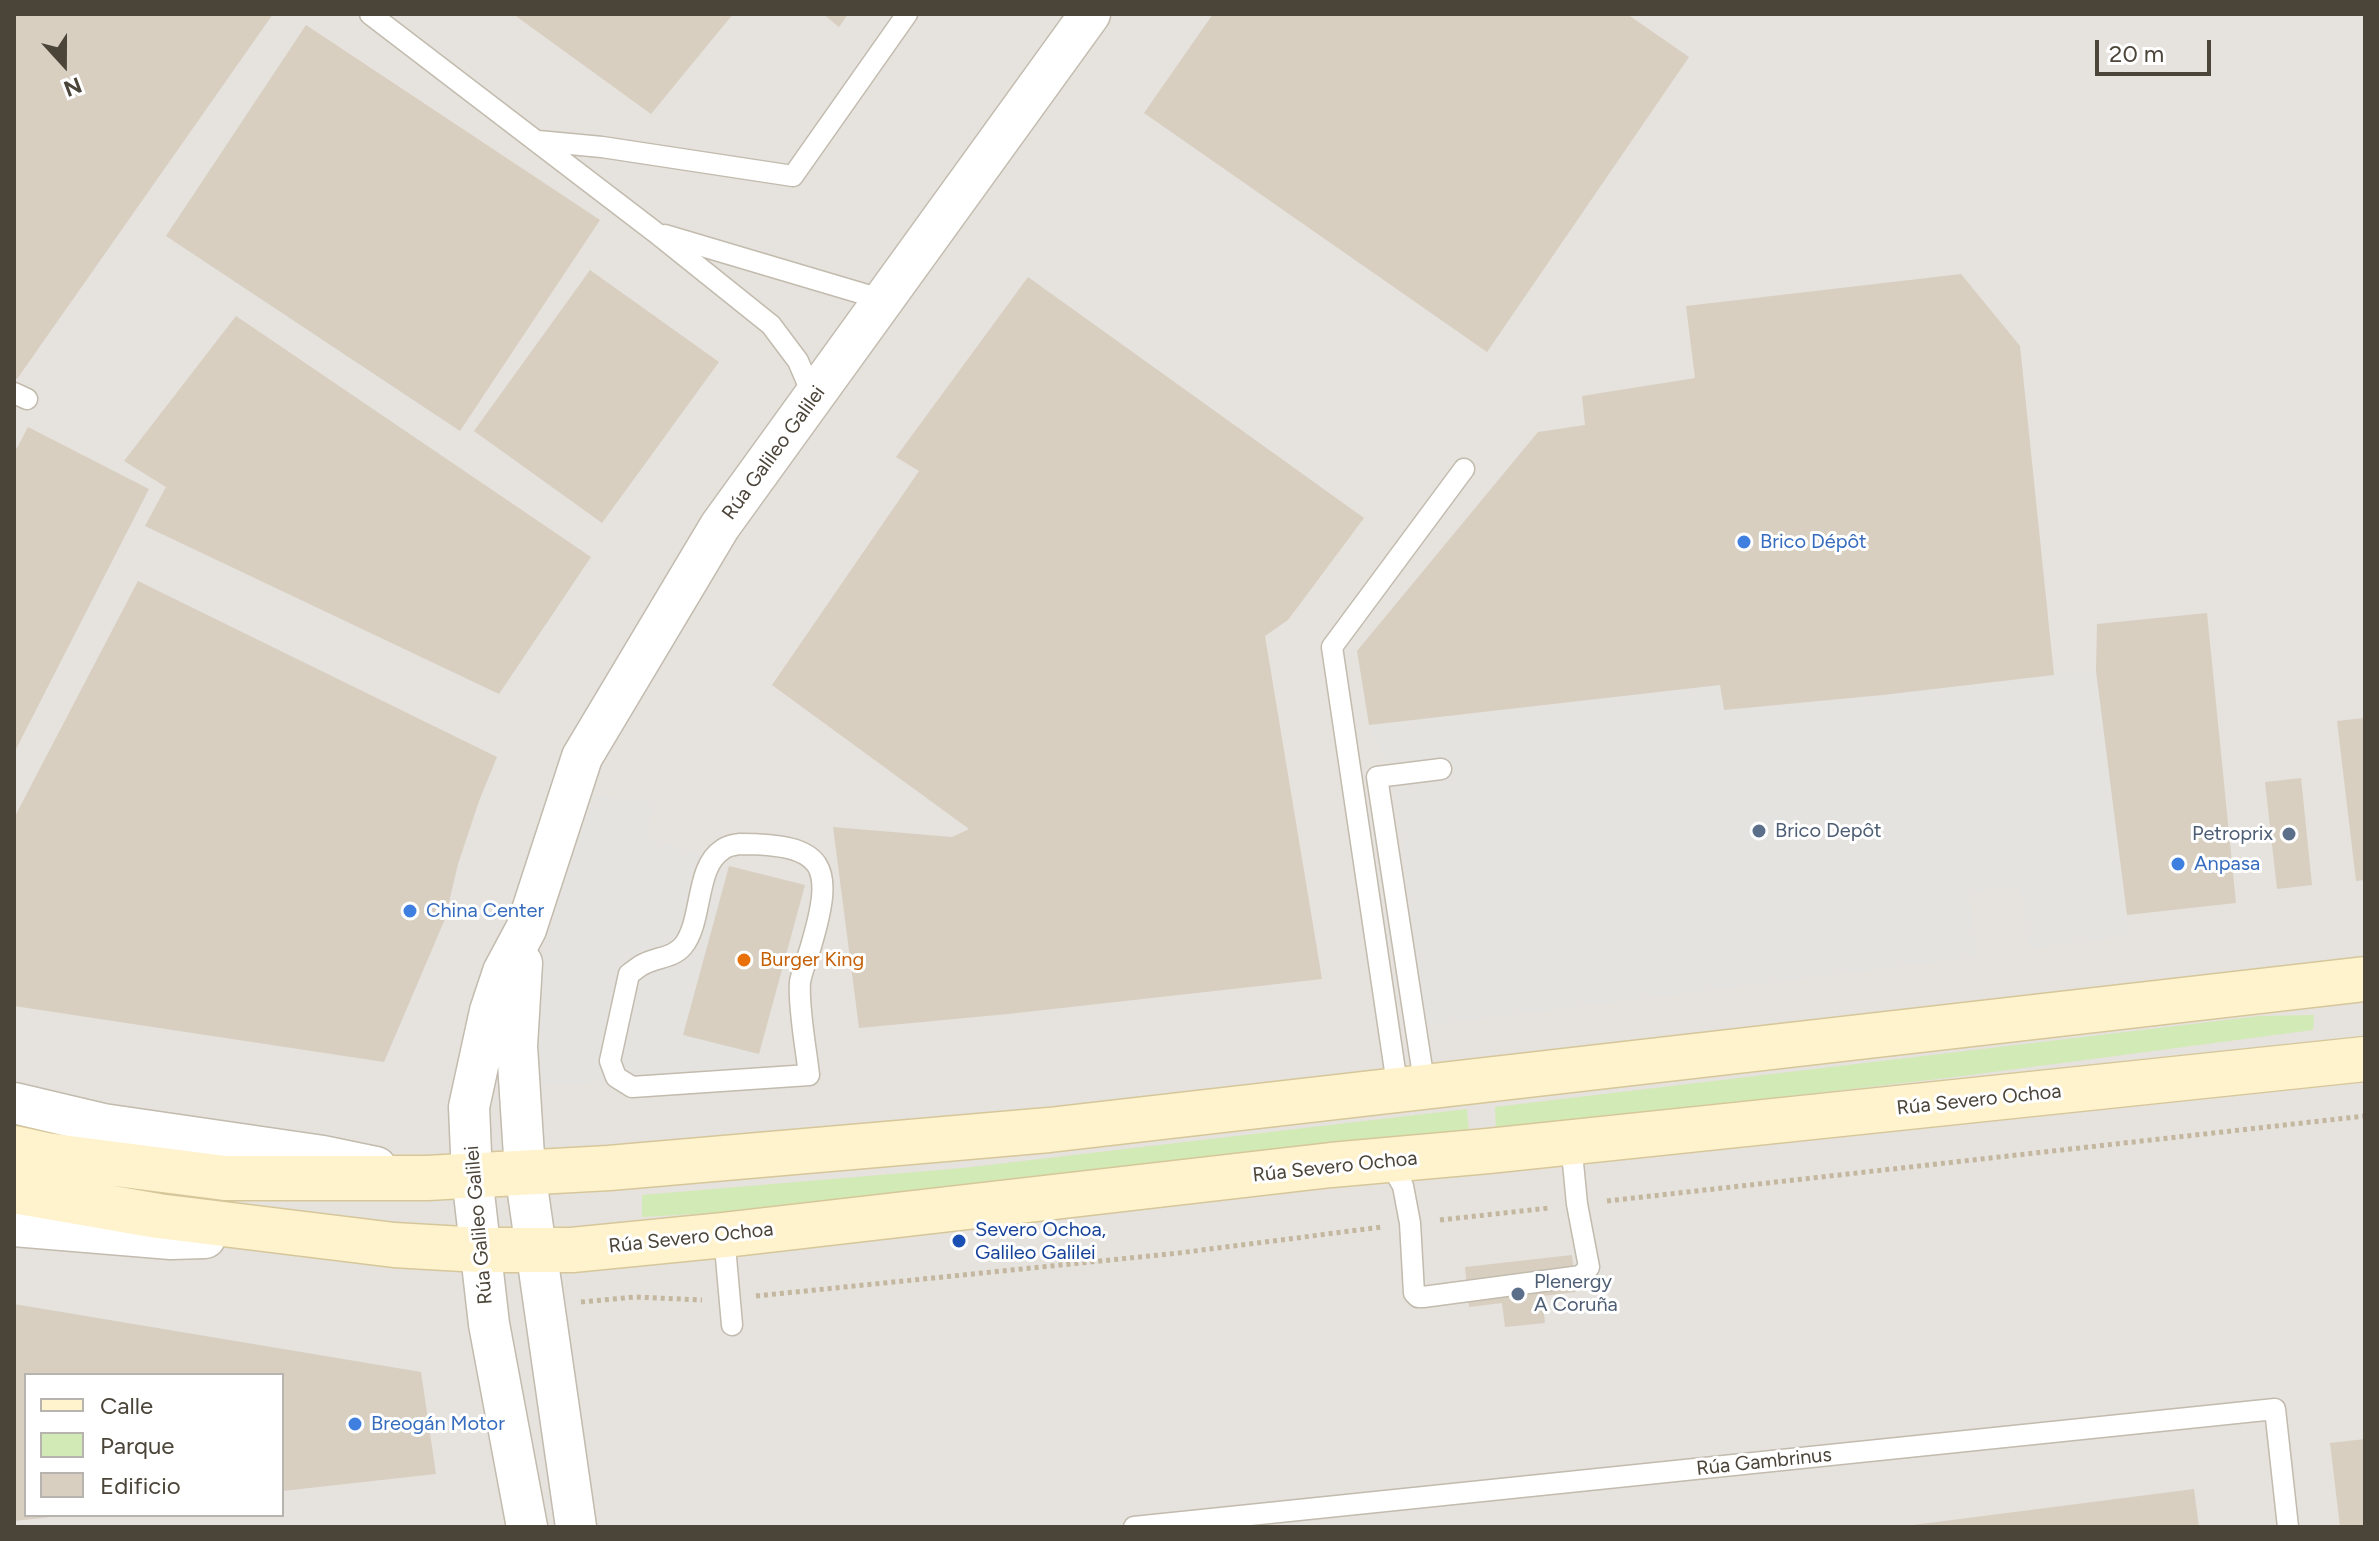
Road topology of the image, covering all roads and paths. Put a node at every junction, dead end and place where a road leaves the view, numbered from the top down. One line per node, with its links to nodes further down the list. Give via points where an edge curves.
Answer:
1 (370, 14): 4 (lane)
2 (907, 14): 4 (lane, via 793,176)
3 (1090, 14): 6 (street, Rúa Galileo Galilei)
4 (536, 141): 5 (lane)
5 (655, 232): 6 (lane); 7 (lane, via 771,325 798,361)
6 (884, 300): 7 (street, Rúa Galileo Galilei)
7 (814, 398): 12 (street, Rúa Galileo Galilei, via 720,526 582,757)
8 (1464, 469): 9 (lane, via 1332,647)
9 (1348, 763): 11 (lane); 17 (lane)
10 (1441, 769): 11 (lane)
11 (1377, 777): 17 (lane)
12 (526, 929): 23 (street, Rúa Galileo Galilei, via 517,1046); 24 (street, Rúa Galileo Galilei, via 503,972 472,1085)
13 (644, 964): 13 (lane, via 629,974 618,1016 610,1061 616,1077 632,1087 809,1075 800,981 823,902 815,860 773,844 722,849 712,860 686,944)
14 (2365, 979): 17 (main road)
15 (2365, 1035): 19 (main road, via 1993,1081)
16 (2365, 1059): 19 (main road, Rúa Severo Ochoa)
17 (1412, 1090): 23 (main road, via 1049,1130)
18 (14, 1103): 25 (street, via 103,1124 323,1156)
19 (1891, 1109): 20 (main road, Rúa Severo Ochoa)
20 (1575, 1140): 22 (main road, Rúa Severo Ochoa); 22 (lane, via 1573,1163 1587,1272 1423,1297 1414,1293 1403,1186)
21 (14, 1148): 25 (main road, via 225,1178)
22 (1388, 1160): 29 (main road, Rúa Severo Ochoa)
23 (525, 1172): 24 (main road); 31 (street, Rúa Galileo Galilei)
24 (472, 1176): 25 (main road); 30 (street, Rúa Galileo Galilei)
25 (427, 1178)
26 (14, 1191): 28 (main road, Rúa Severo Ochoa)
27 (14, 1226): 28 (street, Rúa Severo Ochoa, via 171,1239)
28 (305, 1235): 30 (main road, Rúa Severo Ochoa)
29 (724, 1235): 31 (main road, Rúa Severo Ochoa); 34 (lane)
30 (480, 1250): 31 (main road, Rúa Severo Ochoa); 35 (street, Rúa Galileo Galilei)
31 (535, 1251): 33 (street, Rúa Galileo Galilei)
32 (701, 1301): 33 (path, via 635,1297)
33 (543, 1305): 36 (street, Rúa Galileo Galilei)
34 (732, 1325)
35 (527, 1527)
36 (576, 1527)
37 (1134, 1527): 38 (lane, Rúa Gambrinus, via 2275,1409)
38 (2288, 1527)

